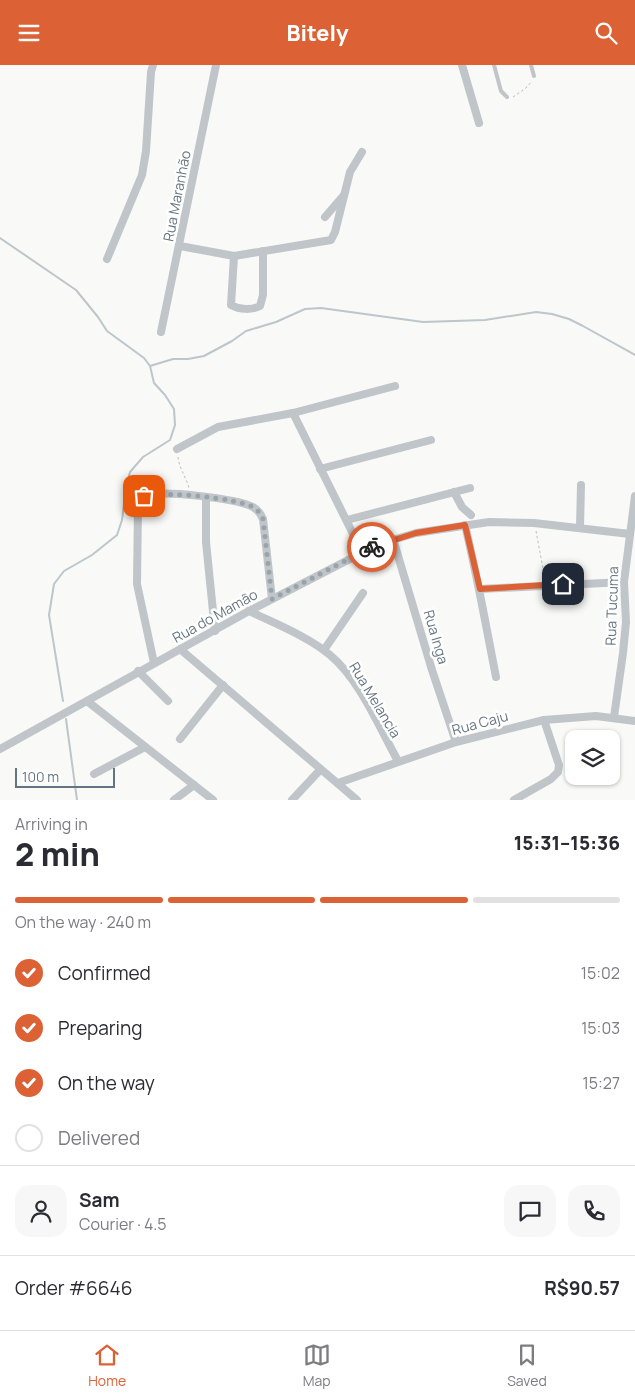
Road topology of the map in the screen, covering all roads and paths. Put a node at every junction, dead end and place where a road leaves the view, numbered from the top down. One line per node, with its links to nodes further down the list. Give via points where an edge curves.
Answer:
1 (153, 65): 15 (street, via 142,175)
2 (216, 65): 12 (street, Rua Maranhão)
3 (462, 65): 8 (street)
4 (494, 65): 7 (lane, via 501,91)
5 (531, 65): 6 (lane)
6 (534, 76): 7 (path, via 520,93)
7 (507, 97)
8 (479, 123)
9 (362, 152): 10 (street, via 350,172)
10 (345, 193): 11 (street); 13 (street, via 331,240)
11 (325, 217)
12 (180, 246): 14 (street); 16 (street, Rua Maranhão)
13 (263, 251): 14 (street); 14 (street, via 264,295 260,306 254,309 231,305)
14 (234, 256)
15 (107, 259)
16 (162, 332)
17 (395, 386): 18 (street)
18 (293, 413): 20 (street, via 218,427); 21 (street)
19 (431, 439): 21 (street)
20 (177, 449): 24 (path, via 179,467)
21 (320, 469): 29 (street)
22 (581, 485): 32 (street)
23 (470, 488): 25 (street)
24 (190, 489)
25 (454, 492): 28 (street); 29 (street)
26 (635, 496): 33 (street, Rua Tucuma)
27 (206, 498): 40 (street, via 230,500 253,507 261,514); 42 (street, via 206,542); 45 (street, via 149,495 139,500 136,585)
28 (471, 515)
29 (347, 520): 35 (street)
30 (534, 523): 31 (street, Rua do Mamão); 32 (street, Rua do Mamão); 37 (path)
31 (465, 525): 34 (street, Rua do Mamão); 38 (street)
32 (580, 527): 33 (street, Rua do Mamão)
33 (630, 534): 36 (street, Rua Tucuma)
34 (393, 539): 35 (street, Rua do Mamão); 55 (street, Rua Inga)
35 (362, 552): 40 (street, Rua do Mamão)
36 (624, 582): 37 (street); 51 (street, Rua Tucuma, via 624,653)
37 (546, 585): 38 (street)
38 (480, 589): 47 (street)
39 (363, 593): 44 (street)
40 (272, 599): 41 (street, Rua do Mamão)
41 (249, 611): 42 (street, Rua do Mamão); 44 (street, Rua Melancia)
42 (215, 631): 43 (street, Rua do Mamão)
43 (180, 649): 45 (street, Rua do Mamão); 48 (street)
44 (324, 650): 58 (street, Rua Melancia, via 356,686)
45 (154, 663): 46 (street, Rua do Mamão)
46 (138, 671): 49 (street, Rua do Mamão); 50 (street)
47 (496, 677)
48 (222, 685): 54 (street); 59 (street)
49 (87, 701): 56 (street); 57 (street, Rua do Mamão)
50 (168, 701)
51 (614, 717): 52 (street, Rua Caju); 53 (street, Rua Caju)
52 (544, 719): 55 (street, Rua Caju); 67 (street, via 559,765 558,772)
53 (635, 721)
54 (180, 739)
55 (456, 742): 58 (street, Rua Caju)
56 (145, 747): 60 (street); 62 (street)
57 (0, 749)
58 (398, 761): 61 (street, Rua Caju)
59 (320, 770): 61 (street); 65 (street)
60 (94, 774)
61 (338, 783): 66 (street)
62 (194, 785): 63 (street); 64 (street)
63 (174, 800)
64 (213, 800)
65 (292, 800)
66 (357, 800)
67 (514, 800)

